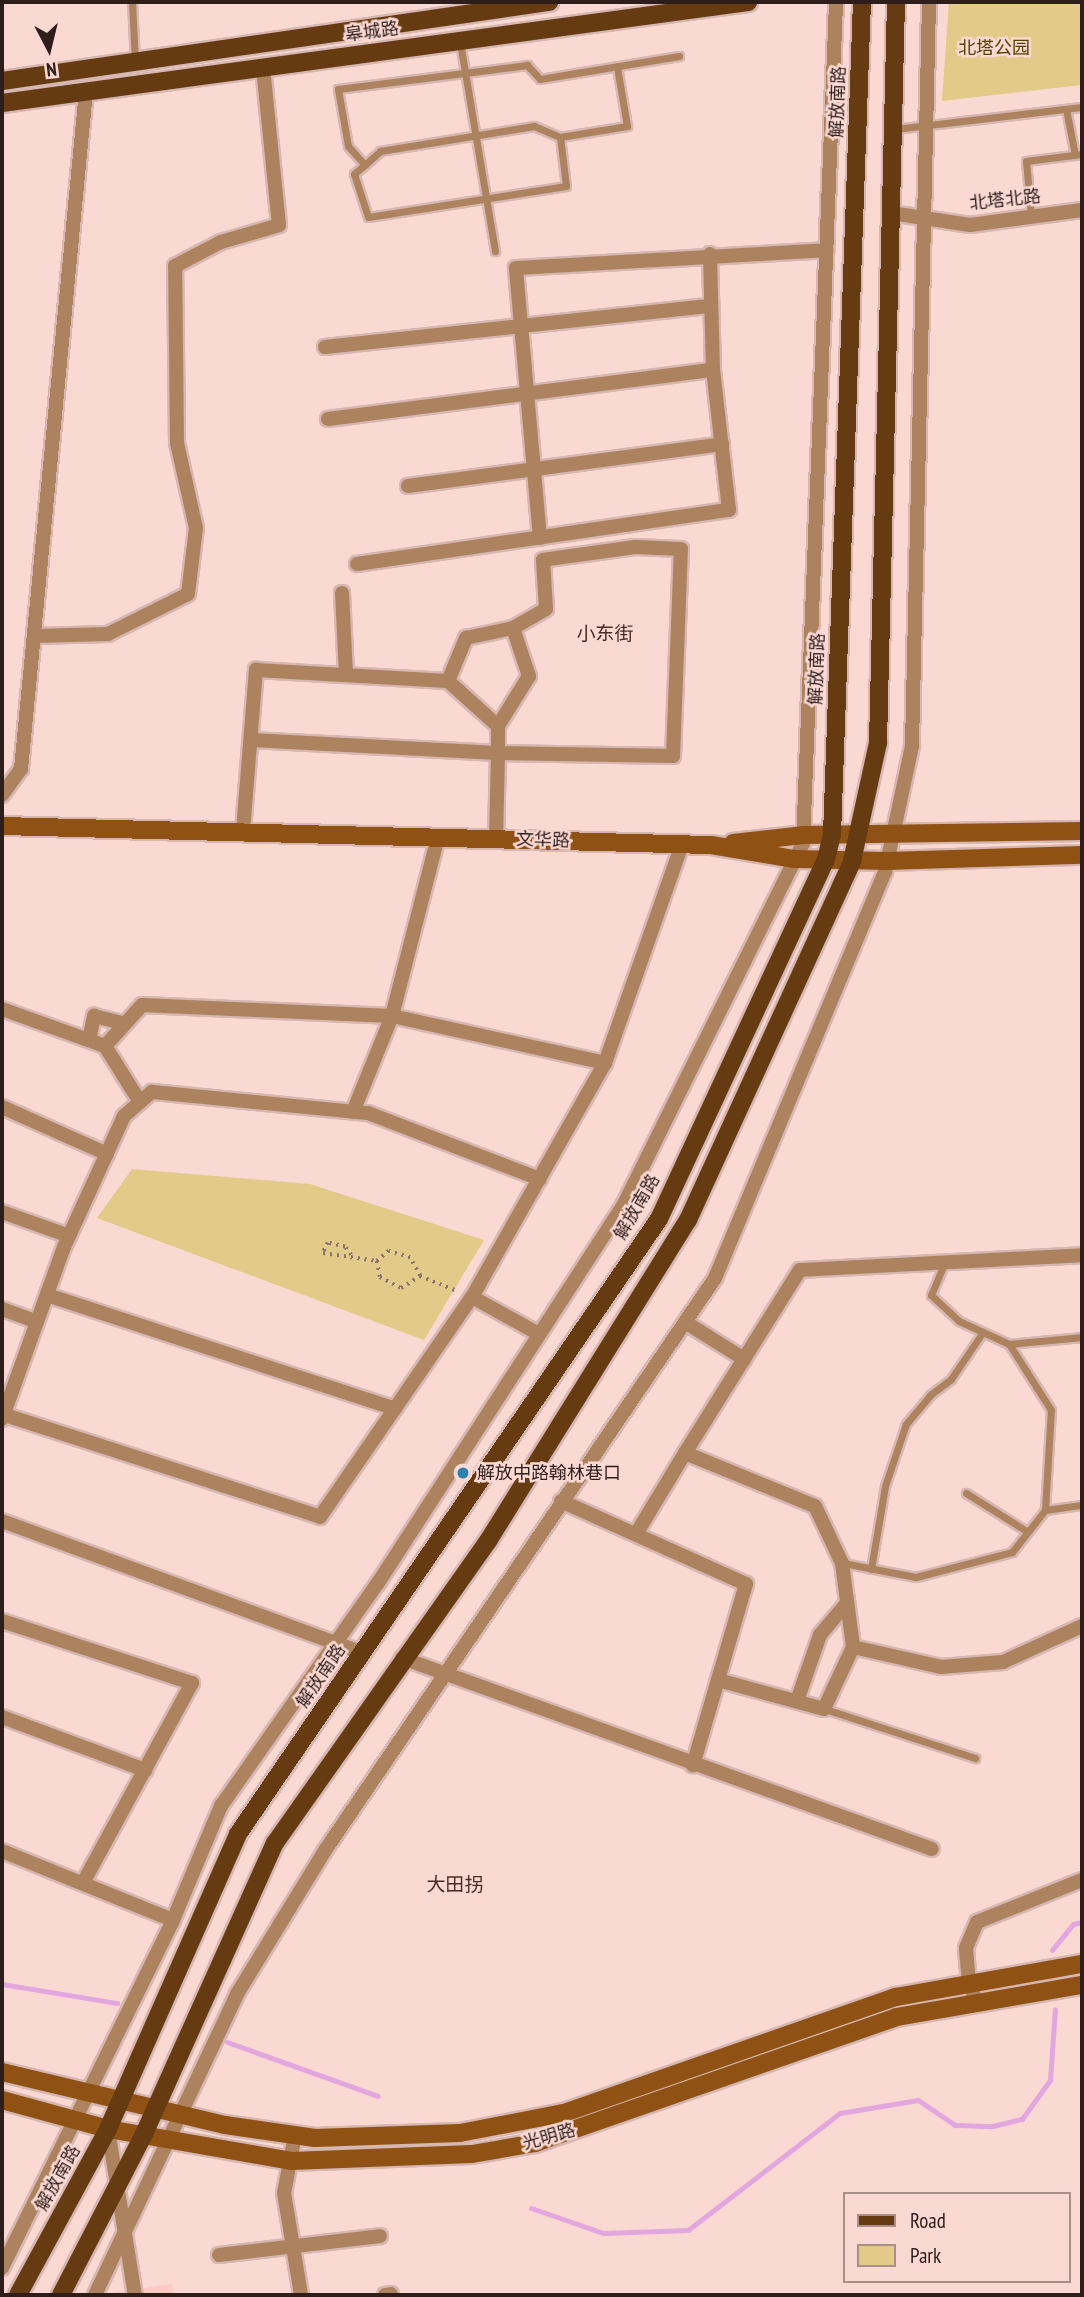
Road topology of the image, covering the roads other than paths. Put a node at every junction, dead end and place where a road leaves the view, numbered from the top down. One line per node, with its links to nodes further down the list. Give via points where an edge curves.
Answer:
1 (132, 2): 10 (lane)
2 (549, 2): 10 (main road, 皋城路)
3 (748, 2): 8 (main road, 皋城路)
4 (836, 2): 27 (street)
5 (862, 2): 52 (main road, 解放南路)
6 (896, 2): 19 (main road)
7 (929, 2): 18 (street)
8 (460, 41): 12 (main road, 皋城路); 28 (lane)
9 (679, 56): 11 (lane)
10 (135, 62): 13 (main road, 皋城路)
11 (617, 66): 20 (lane, via 627,126); 22 (lane, via 540,79 527,65 338,89 348,146)
12 (263, 68): 14 (main road, 皋城路); 41 (street, via 279,225 221,242 175,266 177,443 196,528 188,594 108,634)
13 (2, 81)
14 (86, 92): 15 (main road, 皋城路); 41 (street)
15 (2, 103)
16 (1082, 107): 17 (lane)
17 (1066, 109): 18 (lane); 21 (lane)
18 (926, 125): 19 (lane); 26 (street)
19 (893, 130): 24 (main road)
20 (560, 137): 22 (lane, via 534,126 380,150); 22 (lane, via 566,186 368,217 354,174)
21 (1079, 155): 25 (lane, via 1026,161)
22 (365, 164)
23 (1082, 209): 25 (street, 北塔北路)
24 (891, 213): 26 (street, 北塔北路); 53 (main road, via 878,743)
25 (1031, 216): 26 (street, 北塔北路, via 970,225)
26 (924, 218): 54 (street, via 912,746)
27 (826, 250): 29 (street); 51 (street)
28 (495, 251)
29 (710, 254): 30 (street); 35 (street, via 516,268)
30 (711, 306): 31 (street); 32 (street)
31 (325, 348)
32 (713, 370): 33 (street); 34 (street)
33 (328, 419)
34 (722, 444): 35 (street); 37 (street, via 729,510)
35 (534, 470): 36 (street); 37 (street)
36 (408, 486)
37 (540, 538): 38 (street)
38 (357, 564)
39 (342, 593): 42 (street)
40 (513, 628): 43 (street, via 466,638); 44 (street, via 529,676); 46 (street, via 546,609 543,560 635,547 681,549 673,756)
41 (34, 636): 47 (street, via 21,769)
42 (346, 675): 43 (street); 45 (street, via 256,670)
43 (447, 681): 44 (street)
44 (498, 726): 46 (street)
45 (251, 740): 46 (street); 49 (street)
46 (498, 753): 56 (street)
47 (2, 795)
48 (2, 825): 49 (street, 文华路)
49 (243, 831): 55 (street, 文华路)
50 (1082, 831): 54 (street)
51 (803, 835): 52 (street); 58 (street); 60 (street)
52 (832, 835): 53 (street); 61 (main road, 解放南路)
53 (860, 835): 54 (street); 62 (main road)
54 (893, 835): 63 (street)
55 (438, 837): 56 (street, 文华路); 65 (street)
56 (496, 839): 57 (street, 文华路)
57 (682, 844): 58 (street, 文华路); 69 (street)
58 (711, 845): 60 (street, 文华路)
59 (1082, 855): 63 (street, 文华路)
60 (795, 859): 61 (street, 文华路); 85 (street, via 624,1204)
61 (826, 860): 62 (street, 文华路); 106 (main road, 解放南路, via 659,1219)
62 (852, 861): 63 (street, 文华路); 107 (main road, via 688,1220 488,1541)
63 (887, 861): 83 (street, via 715,1278)
64 (2, 1009): 67 (street)
65 (392, 1016): 66 (street, via 142,1004); 69 (street); 72 (street)
66 (125, 1024): 67 (street, via 94,1016); 68 (street)
67 (89, 1040): 68 (street)
68 (105, 1046): 70 (street)
69 (606, 1063): 74 (street)
70 (140, 1102): 72 (street, via 152,1092); 73 (street, via 124,1116)
71 (2, 1107): 73 (street)
72 (353, 1112): 74 (street, via 368,1113)
73 (107, 1154): 76 (street)
74 (540, 1179): 80 (street)
75 (2, 1212): 76 (street)
76 (69, 1236): 79 (street)
77 (1082, 1255): 78 (street)
78 (945, 1262): 84 (lane, via 931,1295 959,1321); 88 (street, via 800,1270)
79 (47, 1295): 82 (street); 89 (street)
80 (472, 1297): 85 (street); 89 (street)
81 (2, 1309): 82 (street)
82 (37, 1322): 90 (street)
83 (685, 1322): 88 (street); 93 (street)
84 (984, 1332): 87 (lane); 100 (lane, via 951,1379 930,1395 906,1424 885,1486)
85 (539, 1334): 104 (street)
86 (1082, 1337): 87 (lane)
87 (1009, 1344): 95 (lane, via 1051,1410)
88 (744, 1359): 91 (street)
89 (395, 1409): 90 (street, via 320,1517)
90 (2, 1416)
91 (685, 1452): 98 (street); 99 (street, via 815,1506)
92 (966, 1493): 97 (lane)
93 (561, 1501): 98 (street); 108 (street)
94 (1082, 1505): 95 (lane)
95 (1045, 1510): 97 (lane)
96 (2, 1521): 104 (street)
97 (1028, 1532): 100 (lane, via 1012,1552 916,1577)
98 (636, 1534): 109 (street, via 746,1584)
99 (842, 1563): 100 (lane); 101 (street)
100 (871, 1569)
101 (847, 1603): 105 (street); 110 (street, via 820,1635)
102 (2, 1621): 115 (street, via 192,1683)
103 (1082, 1626): 105 (street, via 1003,1662 941,1667)
104 (335, 1644): 106 (street); 120 (street, via 220,1806)
105 (853, 1647): 111 (street)
106 (362, 1653): 128 (main road, 解放南路, via 238,1834)
107 (402, 1658): 108 (street); 129 (main road, via 275,1843)
108 (444, 1672): 114 (street); 130 (street, via 326,1849 237,1994)
109 (718, 1680): 110 (street); 114 (street)
110 (797, 1701): 111 (street)
111 (824, 1709): 113 (lane)
112 (2, 1717): 115 (street)
113 (975, 1758)
114 (693, 1765): 116 (street)
115 (145, 1770): 119 (street)
116 (932, 1849)
117 (2, 1851): 119 (street)
118 (1082, 1881): 122 (street, via 977,1922 966,1948)
119 (83, 1883): 120 (street)
120 (173, 1920): 126 (street)
121 (1082, 1964): 122 (street, 光明路)
122 (969, 1983): 124 (street); 134 (street, 光明路, via 896,1997 817,2022 564,2113 460,2133)
123 (1082, 1985): 124 (street, 光明路)
124 (976, 2001): 136 (street, 光明路, via 896,2017 547,2139 472,2154)
125 (2, 2073): 126 (street, 光明路)
126 (90, 2094): 128 (street, 光明路); 131 (street)
127 (2, 2100): 131 (street, 光明路)
128 (121, 2101): 129 (street, 光明路); 132 (main road, 解放南路)
129 (155, 2109): 130 (street, 光明路); 133 (main road)
130 (182, 2115): 134 (street, 光明路); 135 (street)
131 (77, 2120): 132 (street, 光明路); 142 (street)
132 (108, 2129): 133 (street, 光明路); 137 (street); 143 (main road, 解放南路)
133 (144, 2134): 135 (street, 光明路); 137 (main road)
134 (295, 2135): 136 (street)
135 (171, 2139): 136 (street, 光明路); 138 (street)
136 (291, 2161): 140 (street, via 284,2193)
137 (118, 2185): 138 (street); 144 (main road)
138 (125, 2234): 145 (street); 146 (street)
139 (380, 2236): 140 (street)
140 (293, 2246): 141 (street); 147 (street)
141 (219, 2255)
142 (2, 2268)
143 (18, 2295)
144 (61, 2295)
145 (95, 2295)
146 (135, 2295)
147 (300, 2295)

